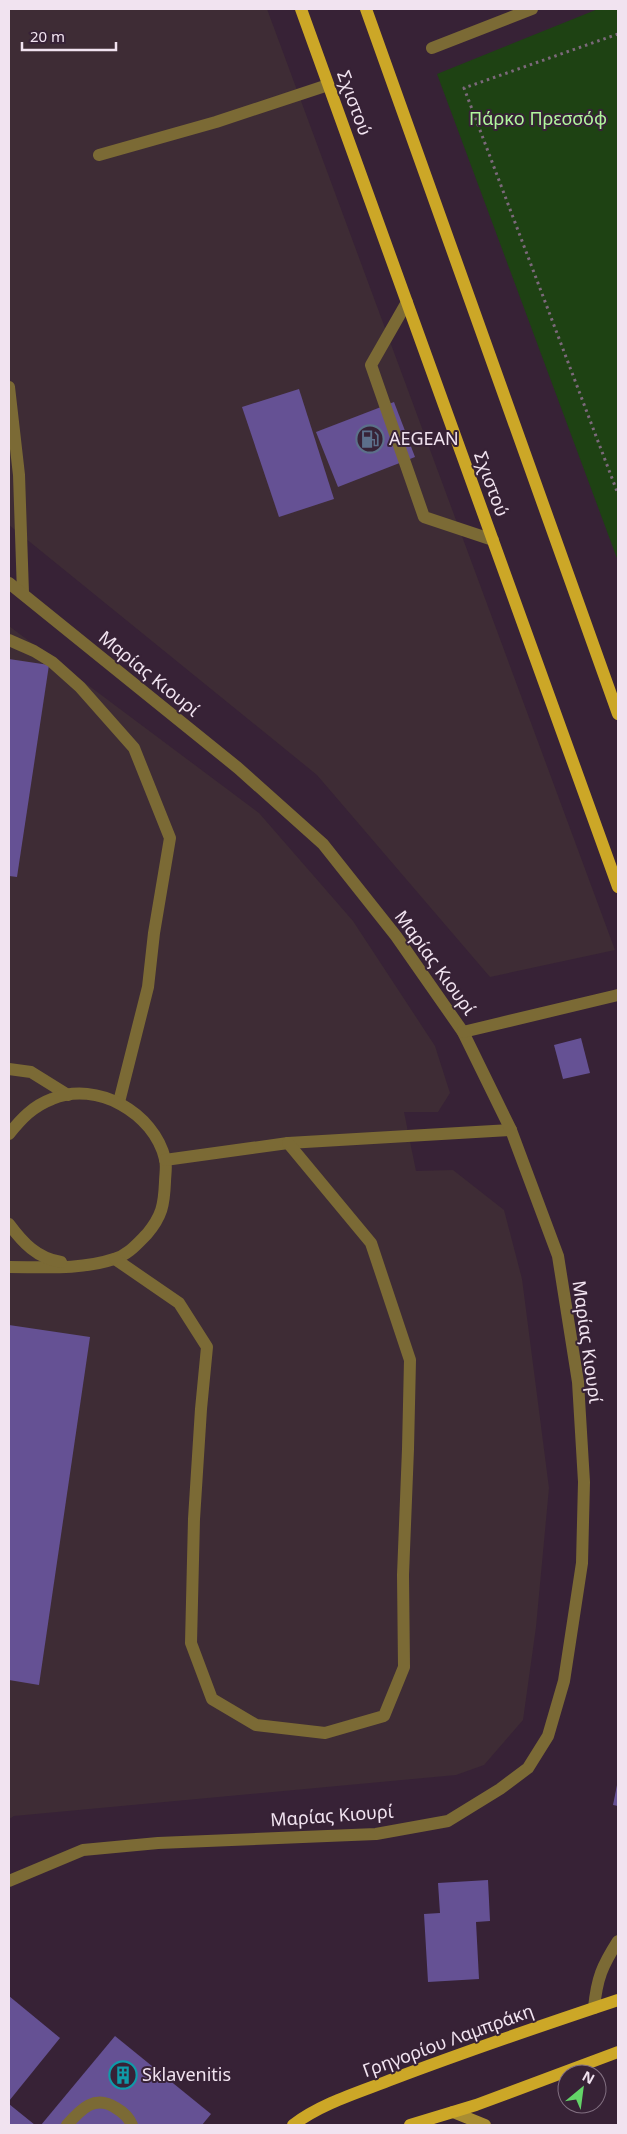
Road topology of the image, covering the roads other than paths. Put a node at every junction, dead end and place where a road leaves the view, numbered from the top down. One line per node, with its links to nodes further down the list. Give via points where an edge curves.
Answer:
1 (301, 9): 5 (main road, Σχιστού)
2 (366, 9): 13 (main road)
3 (532, 9): 4 (street)
4 (432, 48)
5 (328, 85): 6 (street, via 216,122); 7 (main road, Σχιστού)
6 (99, 155)
7 (407, 302): 9 (main road, Σχιστού); 9 (street, via 371,365 424,517)
8 (9, 387): 11 (street, via 19,475)
9 (493, 540): 14 (main road, Σχιστού)
10 (9, 582): 11 (street, Μαρίας Κιουρί)
11 (23, 594): 16 (street, Μαρίας Κιουρί, via 238,768 323,844 396,936)
12 (9, 640): 19 (street, via 52,662 134,748 170,838 148,987)
13 (618, 714)
14 (618, 887)
15 (618, 995): 16 (street)
16 (463, 1032): 22 (street, Μαρίας Κιουρί)
17 (9, 1068): 18 (street, via 31,1072)
18 (68, 1095): 19 (street, via 90,1094); 20 (street, via 52,1098)
19 (119, 1102): 25 (street, via 144,1120)
20 (24, 1116): 21 (street); 23 (street)
21 (9, 1129)
22 (511, 1130): 24 (street); 30 (street, Μαρίας Κιουρί, via 558,1256 578,1382 584,1482 582,1563 564,1681 548,1736 528,1768 500,1790 448,1821 376,1834 158,1843 84,1850)
23 (9, 1134)
24 (288, 1142): 25 (street); 27 (street, via 371,1242 410,1360 403,1575 404,1667 384,1716 325,1733 256,1724 212,1699 191,1643 194,1510 207,1346 179,1304)
25 (165, 1160): 27 (street, via 164,1204 157,1222 131,1250)
26 (9, 1224): 28 (street, via 26,1246 50,1260)
27 (115, 1259): 28 (street)
28 (81, 1266): 29 (street)
29 (9, 1267)
30 (9, 1881)
31 (618, 1941): 33 (street, via 602,1966)
32 (618, 2000): 33 (main road, Γρηγορίου Λαμπράκη)
33 (594, 2008): 38 (main road, Γρηγορίου Λαμπράκη, via 354,2094)
34 (618, 2052): 35 (main road)
35 (453, 2112): 39 (main road); 40 (main road)
36 (67, 2125): 37 (street, via 78,2112 98,2101 119,2109)
37 (132, 2125)
38 (293, 2125)
39 (412, 2125)
40 (485, 2125)

